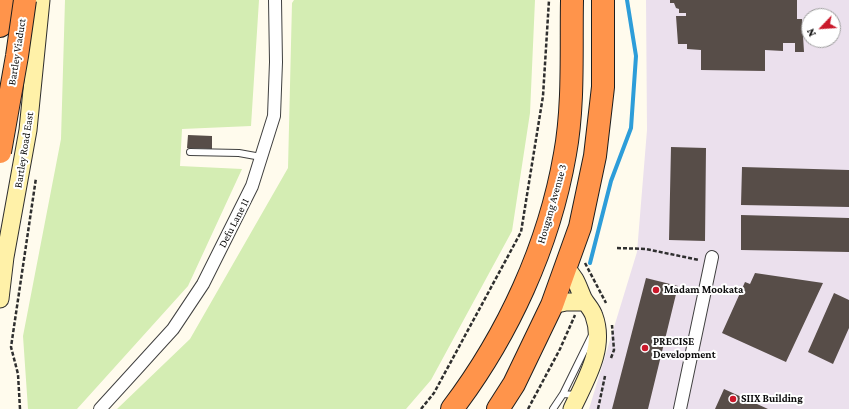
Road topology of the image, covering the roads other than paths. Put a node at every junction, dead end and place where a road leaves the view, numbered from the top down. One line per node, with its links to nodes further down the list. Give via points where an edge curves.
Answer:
1 (4, 0): 7 (highway, Bartley Viaduct)
2 (25, 0): 9 (highway, Bartley Viaduct, bridge)
3 (41, 0): 8 (main road, Bartley Road East)
4 (275, 0): 11 (street, Defu Lane 11, via 274,116)
5 (572, 0): 19 (highway, Hougang Avenue 3, via 571,85 566,154 547,229 521,294 481,367)
6 (603, 0): 13 (highway, via 603,87 594,156 580,227)
7 (0, 27): 8 (main road, via 12,26 23,33)
8 (35, 55): 14 (main road, Bartley Road East, via 28,130)
9 (0, 152)
10 (190, 152): 11 (lane, via 238,153)
11 (261, 158): 18 (street, Defu Lane 11, via 252,186 203,284 173,329)
12 (712, 260): 22 (street)
13 (566, 270): 15 (highway); 16 (main road, via 575,279)
14 (0, 299)
15 (552, 304): 16 (main road, via 566,302); 20 (highway, via 514,384)
16 (581, 307): 17 (main road, via 592,311 597,325 597,348)
17 (571, 399): 21 (lane)
18 (100, 409)
19 (452, 409)
20 (498, 409)
21 (552, 409)
22 (680, 409)

